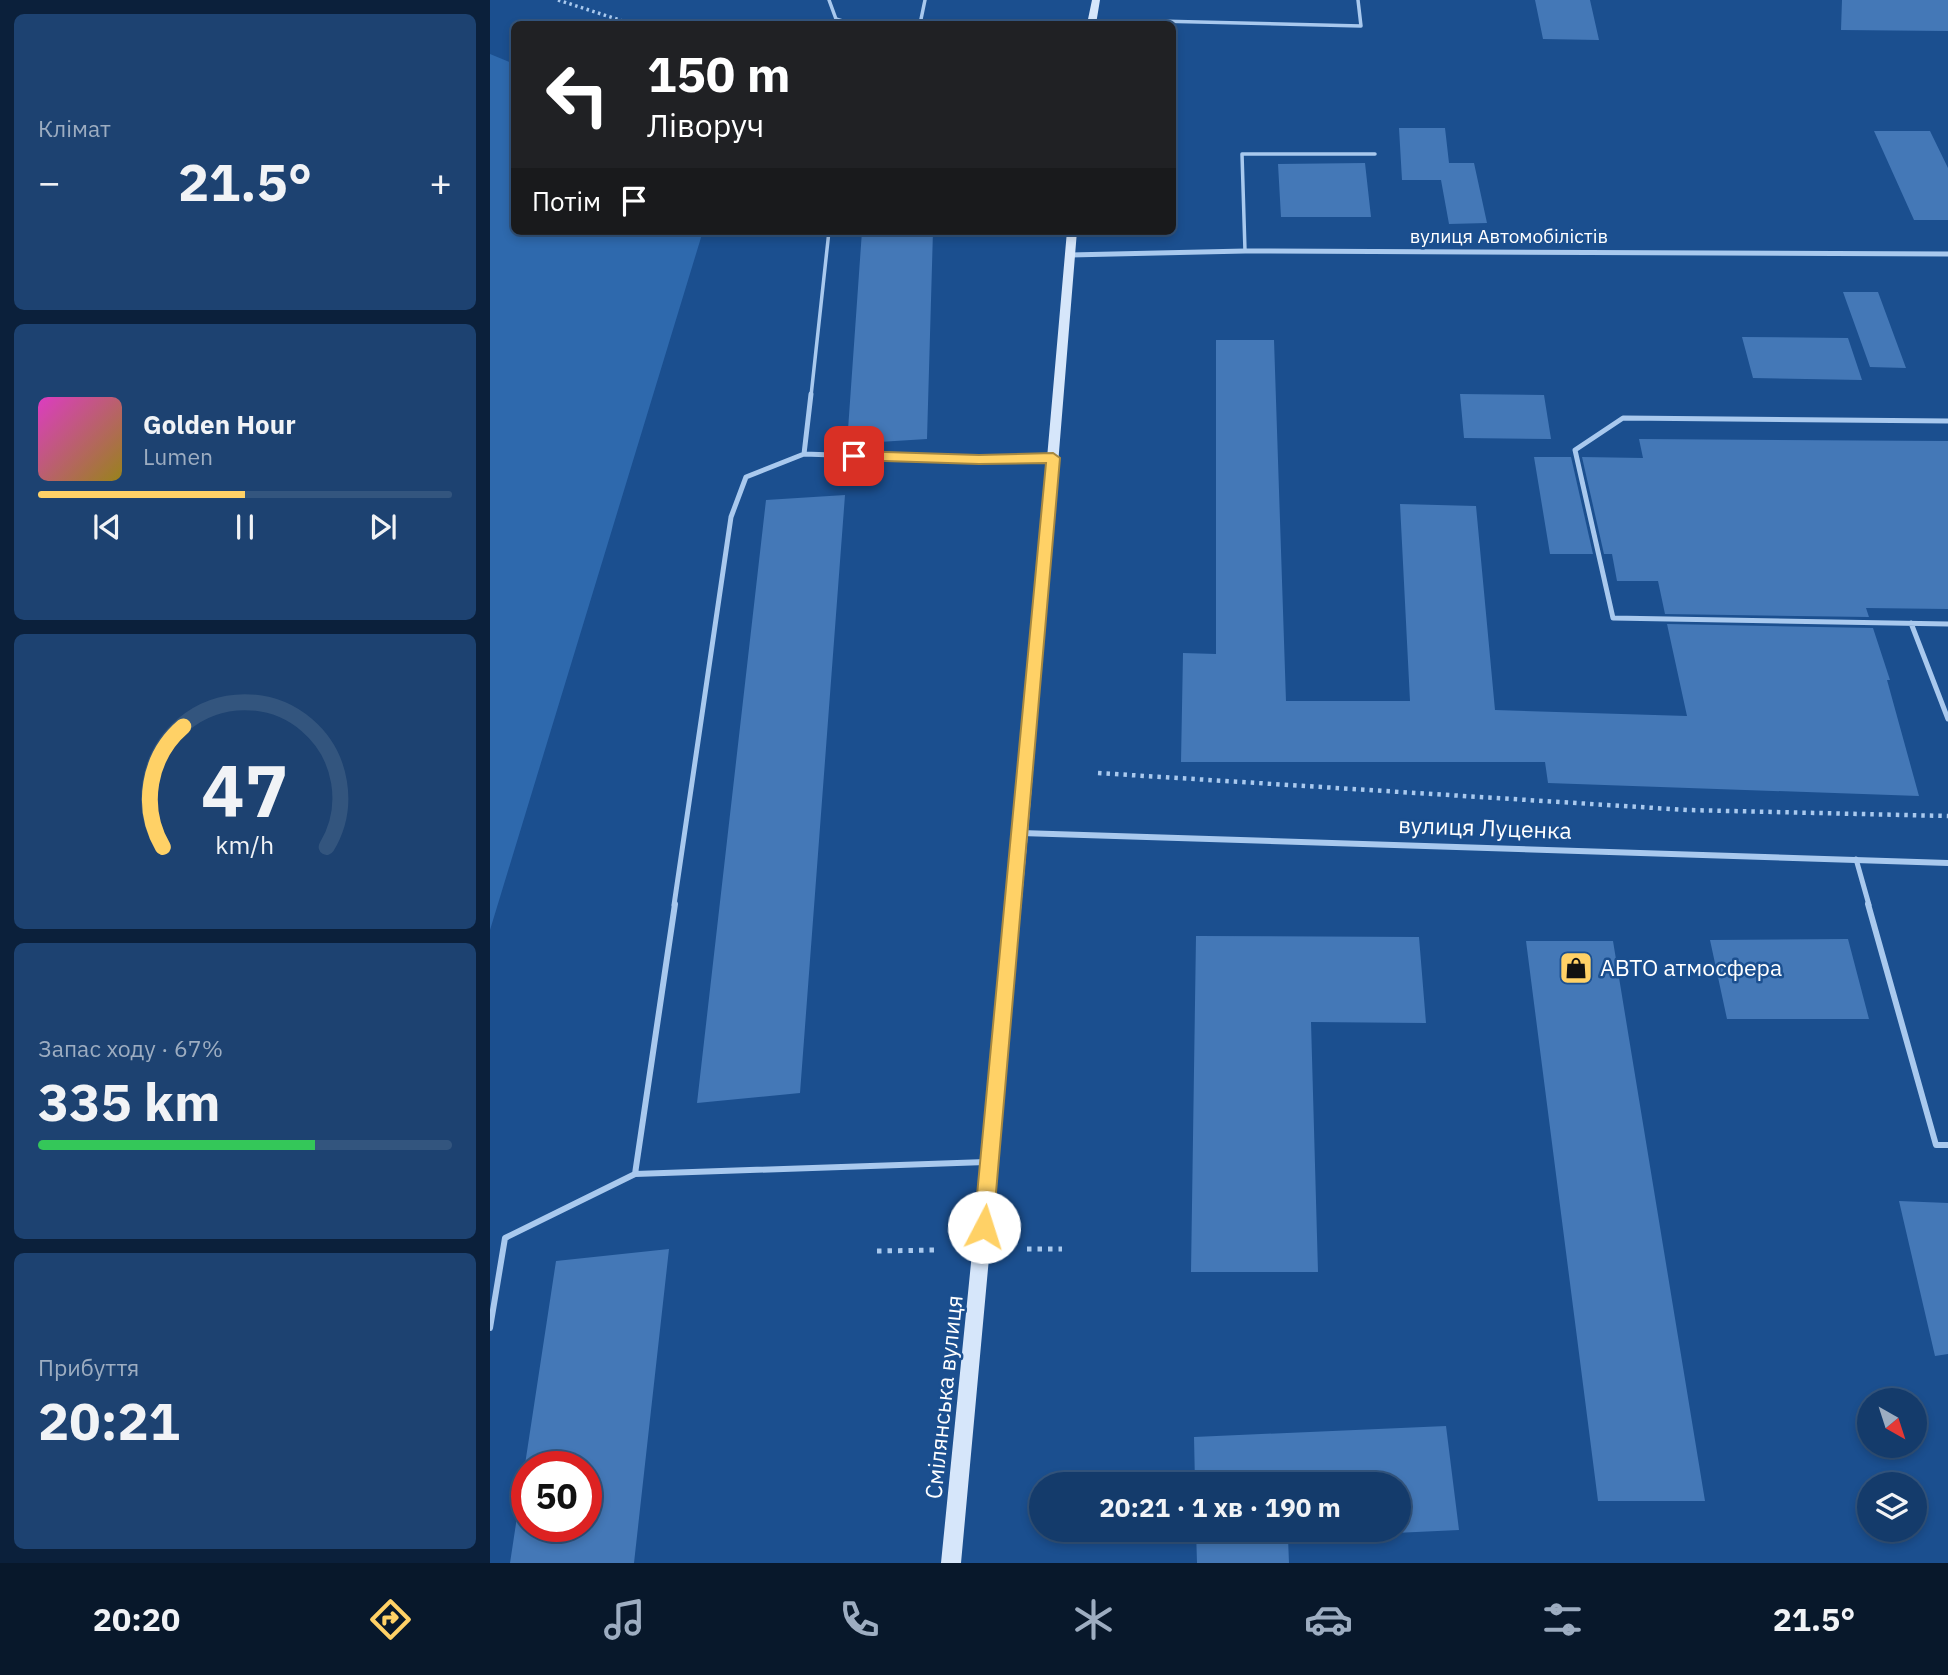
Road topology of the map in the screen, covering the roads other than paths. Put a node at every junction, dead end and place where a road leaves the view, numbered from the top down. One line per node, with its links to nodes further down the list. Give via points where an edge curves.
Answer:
1 (830, 0): 5 (lane, via 836,19)
2 (925, 0): 6 (lane)
3 (1096, 0): 7 (main road)
4 (1358, 0): 8 (lane, via 1361,26)
5 (842, 21)
6 (921, 21)
7 (1093, 21)
8 (1176, 21)
9 (1376, 154): 12 (lane, via 1242,154)
10 (829, 235): 16 (lane)
11 (1072, 235): 14 (main road, Смілянська вулиця)
12 (1245, 251): 13 (street, вулиця Автомобілістів); 14 (street, вулиця Автомобілістів)
13 (1948, 254)
14 (1070, 255): 17 (main road, Смілянська вулиця)
15 (1948, 421): 18 (lane, via 1623,418 1575,450 1613,618)
16 (804, 454): 17 (lane); 26 (lane, via 746,477 731,517)
17 (1053, 458): 21 (main road, Смілянська вулиця)
18 (1911, 623): 19 (lane); 20 (lane)
19 (1948, 624)
20 (1948, 719)
21 (1021, 833): 22 (street, вулиця Луценка); 25 (main road, Смілянська вулиця)
22 (1856, 859): 23 (street, вулиця Луценка); 24 (lane, via 1936,1145)
23 (1948, 863)
24 (1948, 1145)
25 (989, 1162): 26 (lane); 28 (main road, Смілянська вулиця)
26 (635, 1174): 27 (lane, via 505,1238)
27 (490, 1328)
28 (950, 1563)

